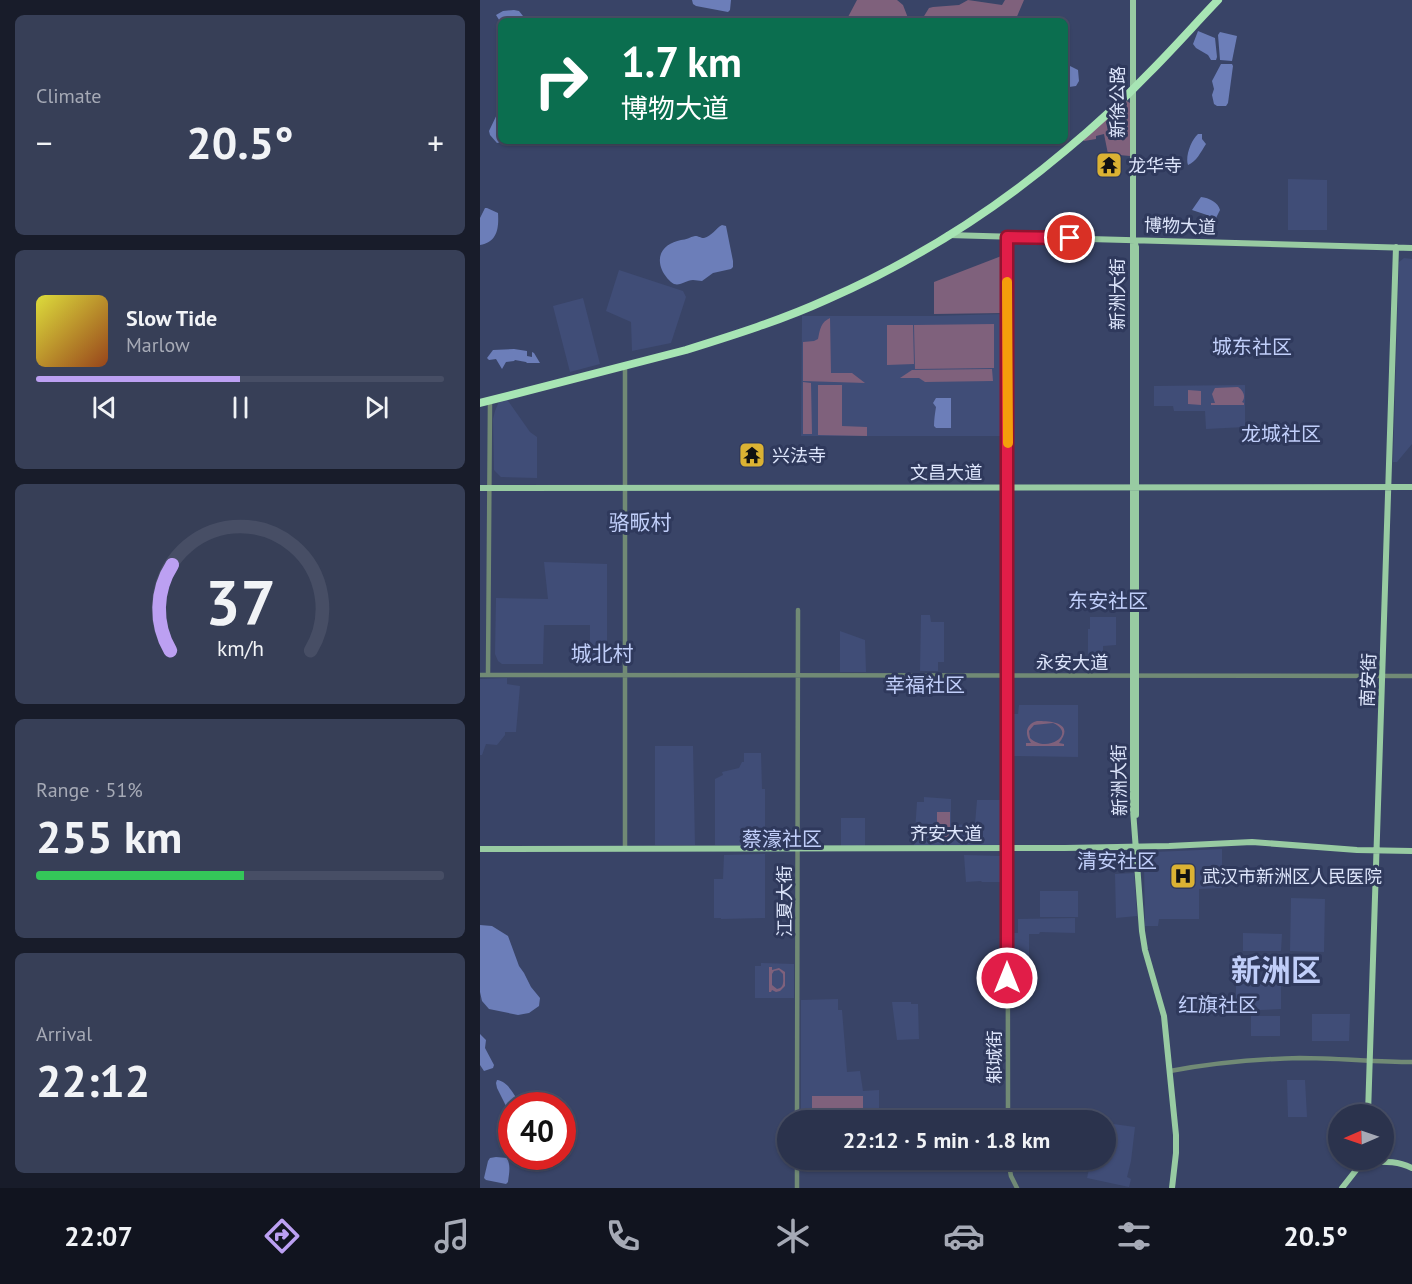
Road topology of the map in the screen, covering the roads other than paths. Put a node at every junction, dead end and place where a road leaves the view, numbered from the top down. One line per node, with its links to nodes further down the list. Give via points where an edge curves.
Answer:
1 (1132, 0): 3 (main road, 新徐公路)
2 (1218, 0): 3 (highway)
3 (1132, 90): 4 (highway, via 1041,170); 6 (main road, 新徐公路)
4 (950, 233): 5 (main road, 博物大道); 6 (main road, 博物大道); 9 (highway, via 884,272 799,311 698,347)
5 (1007, 237): 6 (main road, 博物大道); 15 (street, 邾城街)
6 (1133, 238): 7 (main road, 博物大道); 8 (main road, 博物大道); 16 (main road, 新洲大街)
7 (1412, 246): 8 (main road, 博物大道)
8 (1396, 247): 17 (main road, 南安街)
9 (625, 365): 10 (highway); 14 (street)
10 (490, 400): 11 (highway); 13 (street)
11 (480, 403)
12 (480, 486): 13 (main road, 文昌大道)
13 (489, 486): 14 (main road, 文昌大道); 20 (street)
14 (625, 486): 15 (main road, 文昌大道); 21 (street)
15 (1008, 486): 16 (main road, 文昌大道); 24 (street, 邾城街)
16 (1134, 486): 17 (main road, 文昌大道); 25 (main road, 新洲大街)
17 (1389, 486): 18 (main road, 文昌大道); 26 (main road, 南安街)
18 (1412, 486)
19 (798, 610): 23 (street, 江夏大街)
20 (488, 674): 21 (street, 永安大道); 22 (street, 永安大道)
21 (625, 674): 23 (street, 永安大道); 28 (street)
22 (480, 675)
23 (798, 675): 24 (street, 永安大道); 30 (street, 江夏大街)
24 (1007, 676): 25 (street, 永安大道); 31 (street, 邾城街)
25 (1135, 676): 26 (street, 永安大道); 29 (main road, 新洲大街)
26 (1383, 676): 27 (street, 永安大道); 33 (main road, 南安街)
27 (1412, 676)
28 (625, 849): 30 (main road, 齐安大道); 32 (main road, 齐安大道)
29 (1136, 849): 31 (main road, 齐安大道); 33 (main road, 齐安大道, via 1252,845); 37 (main road, 新洲大街, via 1142,931 1164,1016)
30 (797, 850): 31 (main road, 齐安大道); 32 (main road, 齐安大道); 39 (street, 江夏大街)
31 (1007, 850): 40 (street, 邾城街)
32 (480, 851)
33 (1377, 852): 34 (main road, 齐安大道); 35 (main road, 南安街)
34 (1412, 853)
35 (1370, 1061): 36 (street); 37 (street, via 1273,1059); 38 (main road, 南安街)
36 (1412, 1062)
37 (1170, 1071): 48 (main road, 新洲大街, via 1176,1135)
38 (1368, 1104)
39 (797, 1110)
40 (1008, 1110)
41 (1394, 1162): 42 (main road)
42 (1412, 1168)
43 (797, 1170): 46 (street)
44 (1009, 1170): 47 (street)
45 (1357, 1170): 49 (main road)
46 (797, 1188)
47 (1017, 1188)
48 (1172, 1188)
49 (1342, 1188)

